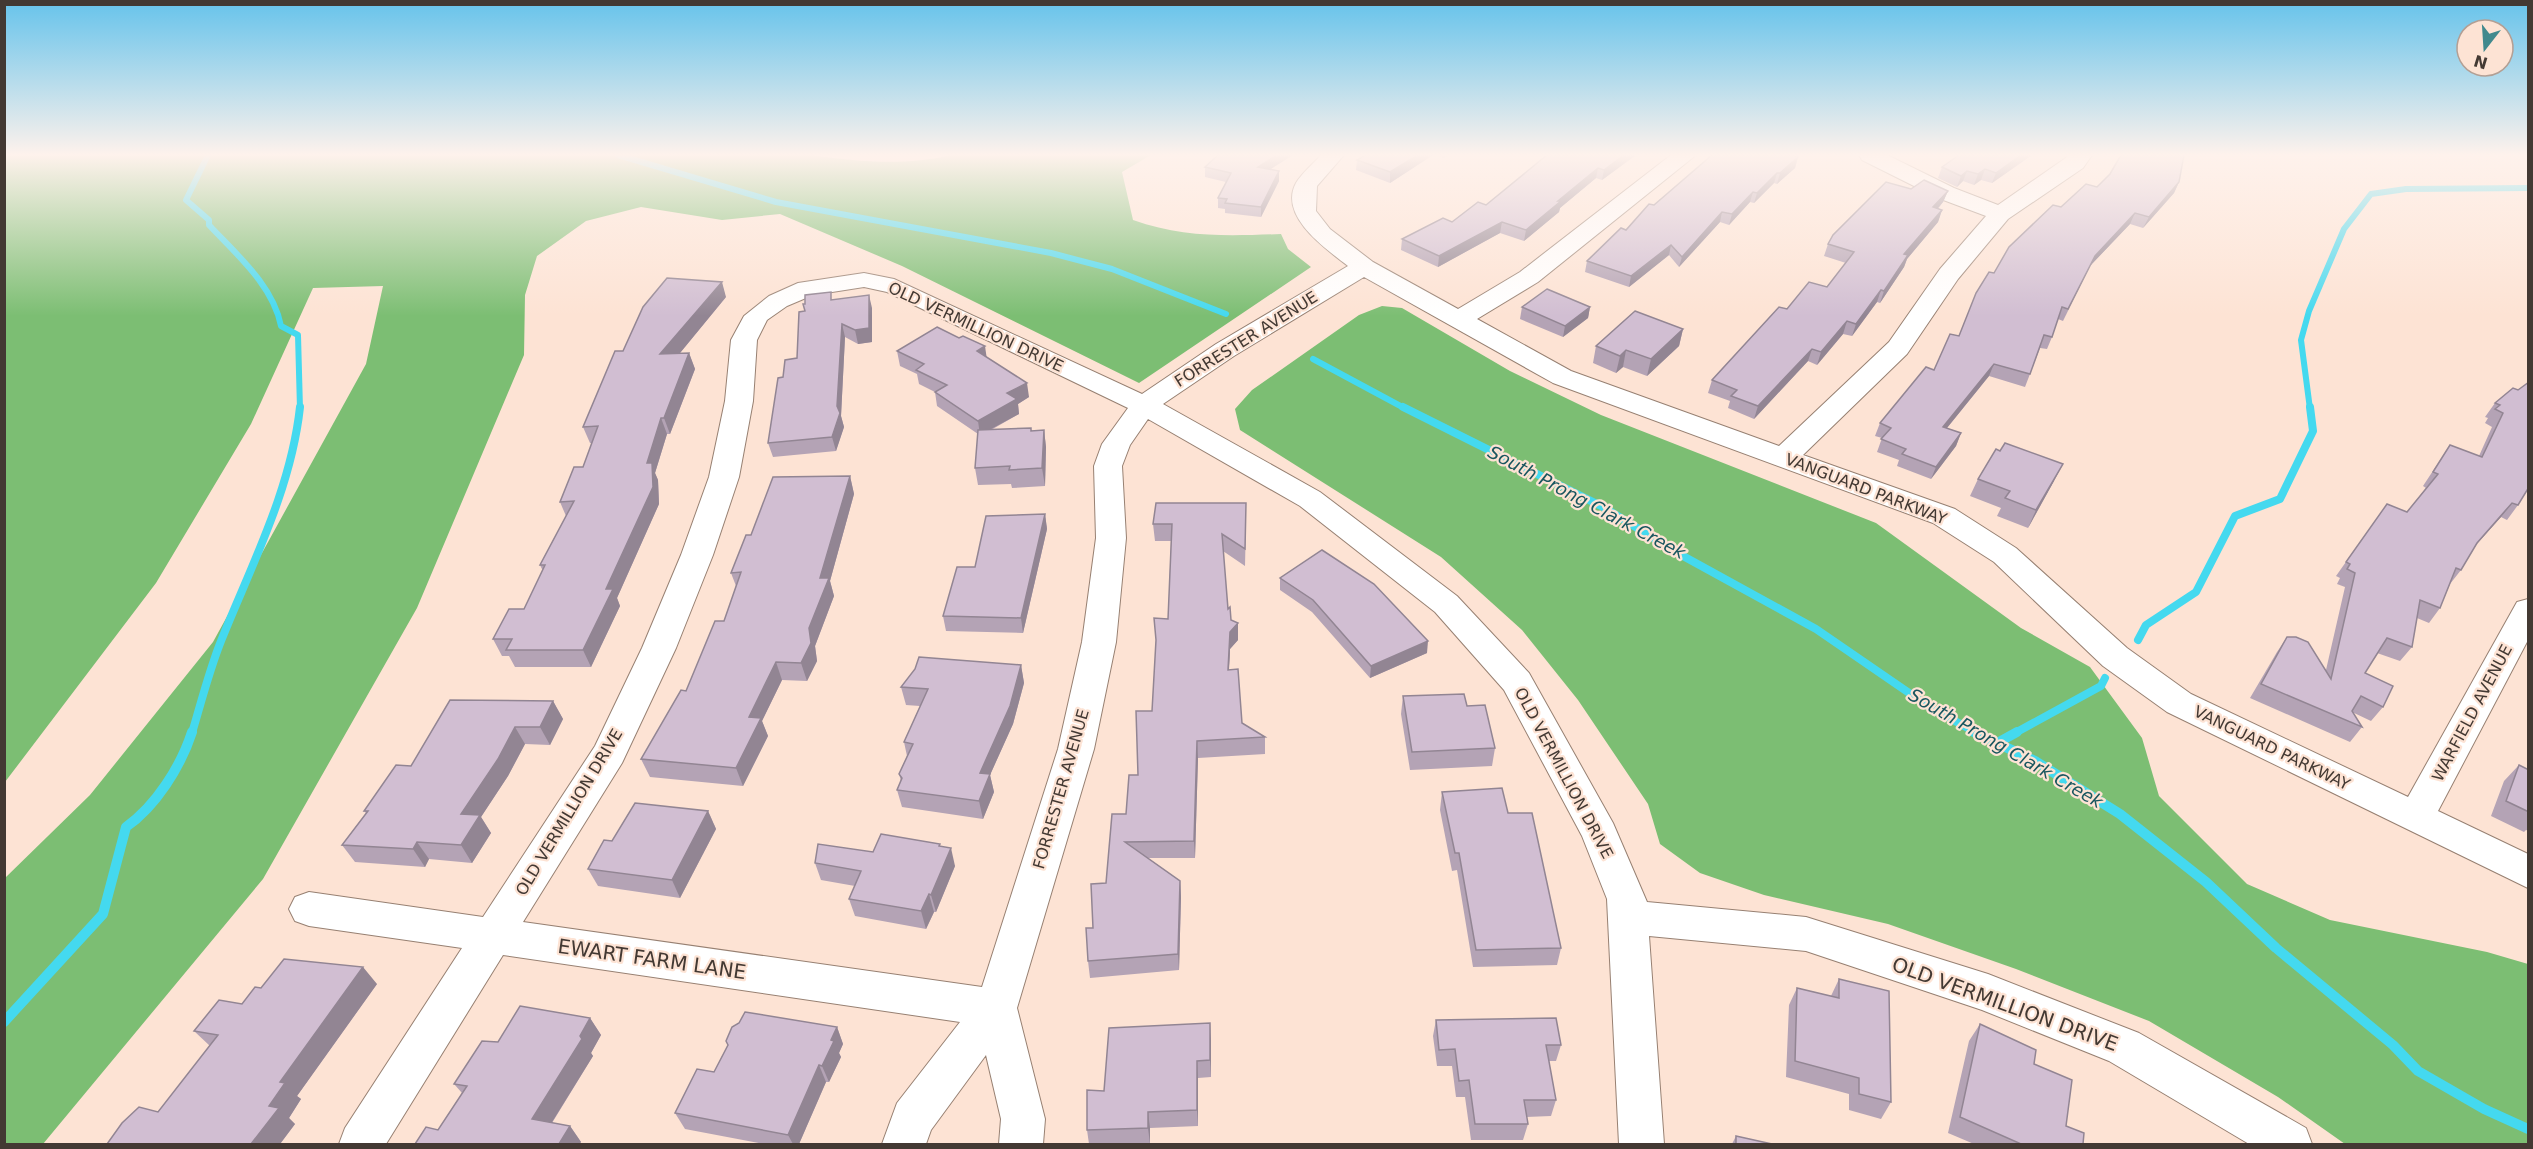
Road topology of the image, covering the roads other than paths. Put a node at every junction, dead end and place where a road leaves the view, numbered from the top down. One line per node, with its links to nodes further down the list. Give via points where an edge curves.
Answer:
1 (1305, 209): 6 (street, VANGUARD PARKWAY, via 1322,234)
2 (1614, 209): 7 (street, via 1529,277)
3 (1986, 209): 5 (street)
4 (2008, 209): 5 (street)
5 (2000, 214): 9 (street, via 1949,274 1898,348)
6 (1364, 267): 7 (street, VANGUARD PARKWAY); 8 (street, FORRESTER AVENUE, via 1226,350)
7 (1460, 319): 9 (street, VANGUARD PARKWAY, via 1562,377)
8 (1144, 405): 14 (street, OLD VERMILLION DRIVE, via 1310,499 1446,604 1517,682 1600,834 1627,899); 15 (street, OLD VERMILLION DRIVE, via 894,286 864,280 807,288 757,316 744,340 739,401 724,477 659,648 609,753); 16 (street, FORRESTER AVENUE, via 1116,444 1108,466 1111,538 1099,642 1076,748)
9 (1784, 457): 11 (street, VANGUARD PARKWAY, via 1944,516 2005,555 2115,657 2179,703)
10 (2529, 610): 11 (street, WARFIELD AVENUE)
11 (2416, 817): 12 (street, VANGUARD PARKWAY)
12 (2529, 872)
13 (309, 909): 15 (street, EWART FARM LANE)
14 (1628, 917): 20 (street, OLD VERMILLION DRIVE); 21 (street, OLD VERMILLION DRIVE, via 1806,934 1988,993 2124,1047)
15 (494, 936): 16 (street, EWART FARM LANE); 17 (street, OLD VERMILLION DRIVE)
16 (996, 1008): 18 (street, FORRESTER AVENUE, via 913,1118); 19 (street, via 1023,1119)
17 (361, 1144)
18 (904, 1144)
19 (1022, 1144)
20 (1641, 1144)
21 (2290, 1144)

